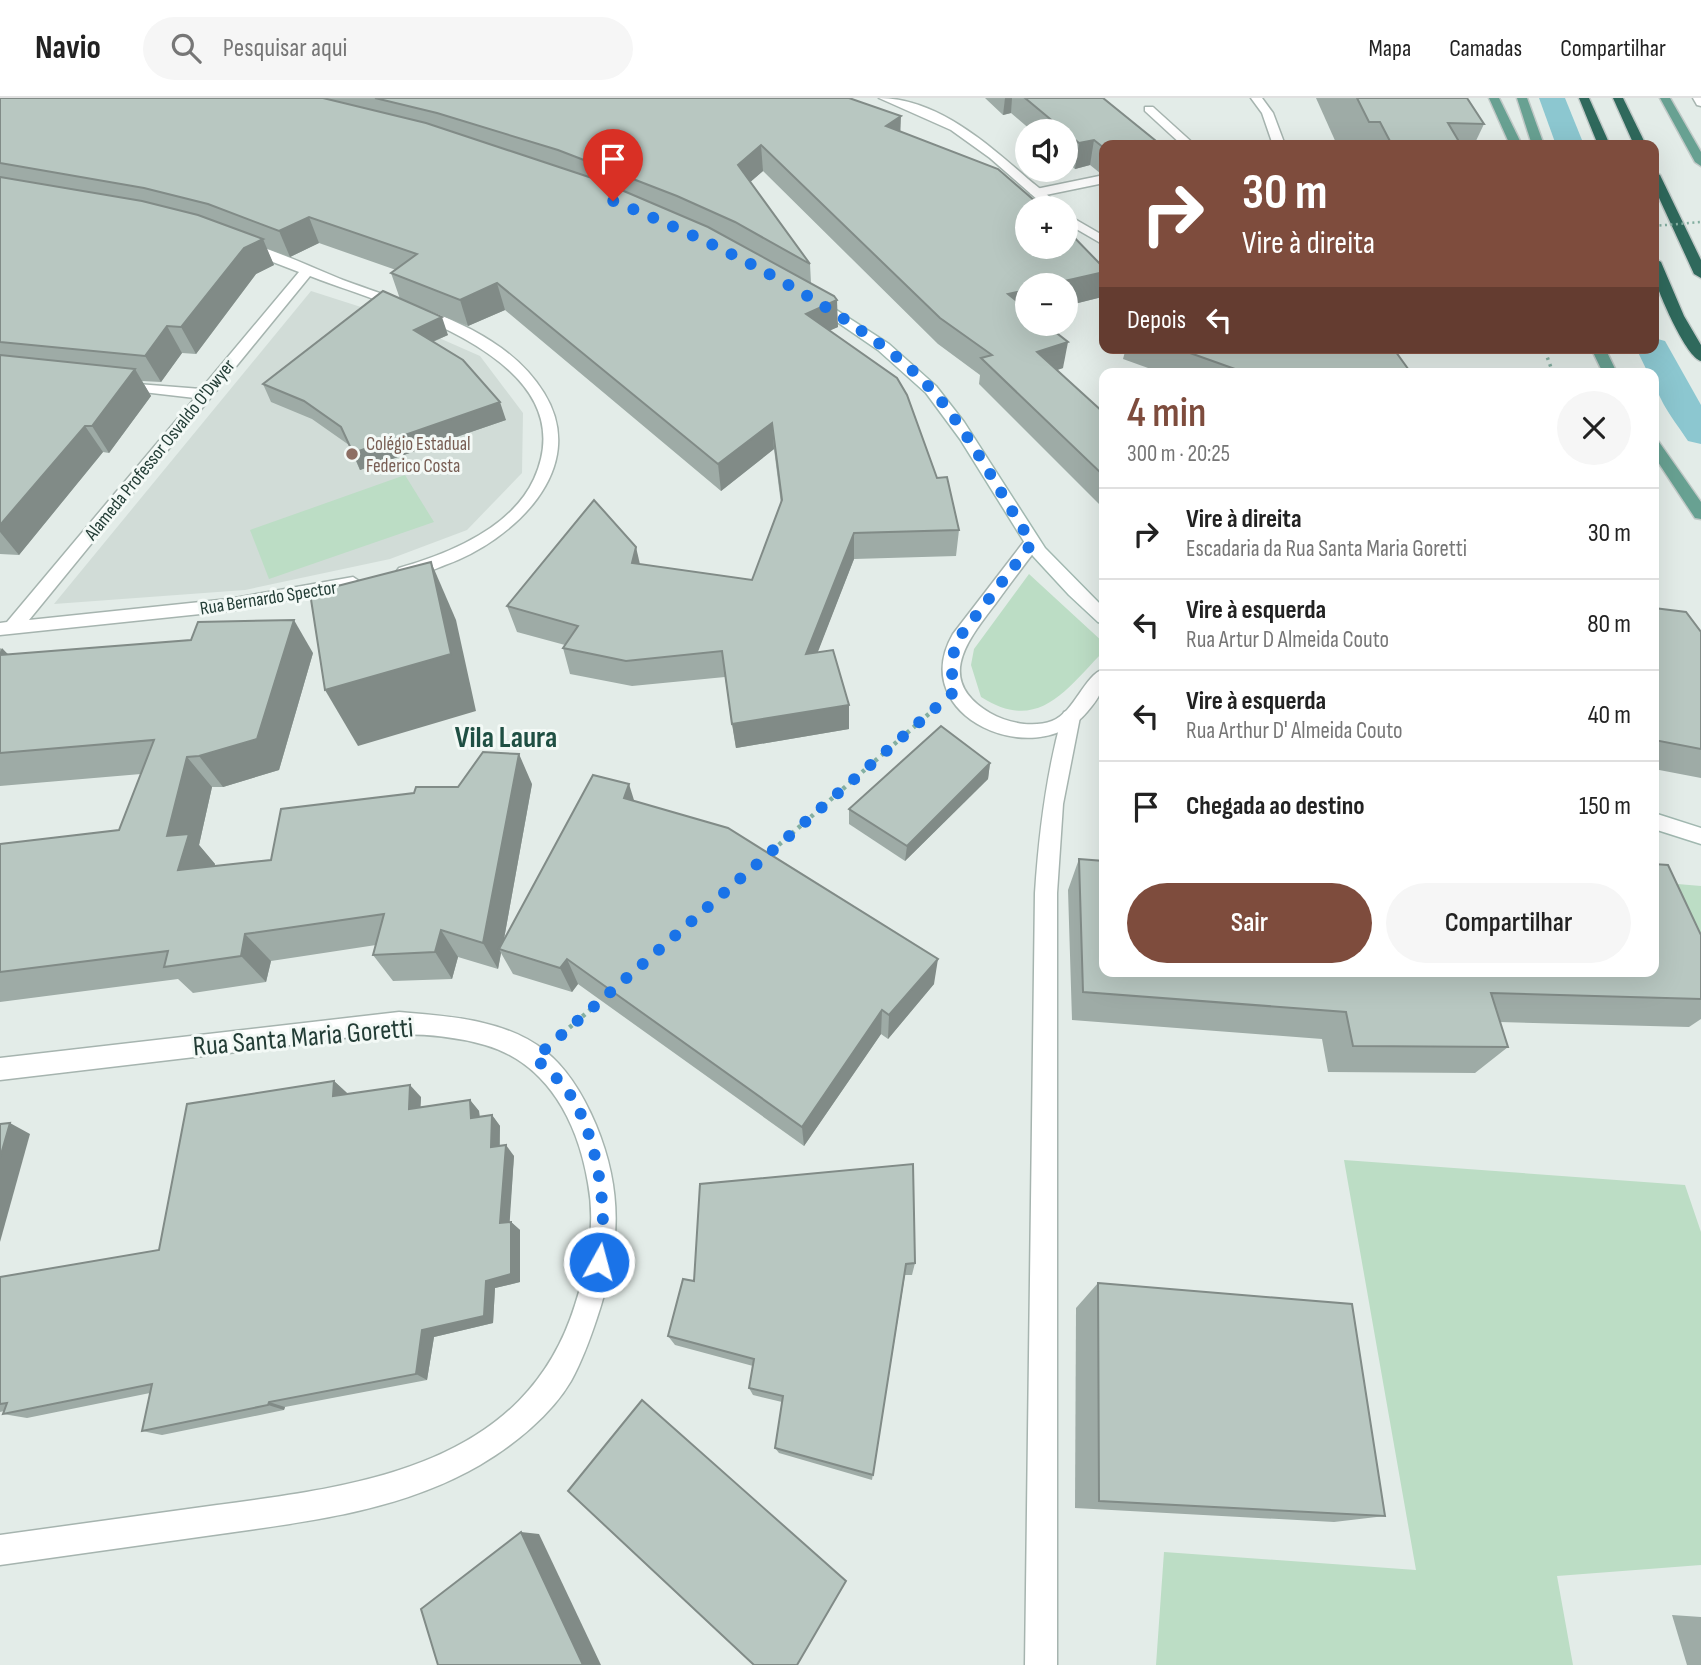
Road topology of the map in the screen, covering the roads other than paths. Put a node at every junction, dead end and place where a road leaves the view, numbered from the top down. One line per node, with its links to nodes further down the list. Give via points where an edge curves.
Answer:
1 (884, 98): 20 (street, via 955,128)
2 (1256, 98): 12 (street)
3 (1494, 98): 13 (main road)
4 (1522, 98): 14 (main road)
5 (1584, 98): 15 (highway)
6 (1618, 98): 16 (highway)
7 (1665, 98): 17 (main road)
8 (1698, 98): 9 (street)
9 (1701, 103)
10 (1149, 109): 11 (street)
11 (1183, 140)
12 (1277, 140)
13 (1514, 140)
14 (1536, 140)
15 (1602, 140)
16 (1638, 140)
17 (1701, 162)
18 (1099, 180): 20 (street)
19 (1659, 186): 27 (highway)
20 (1036, 193): 21 (street)
21 (1040, 196)
22 (1078, 225): 23 (street)
23 (1099, 238)
24 (227, 240): 25 (street, Rua Bernardo Spector)
25 (308, 270): 31 (street, Alameda Professor Osvaldo O'Dwyer); 36 (street, Rua Bernardo Spector, via 461,331 499,353 530,383 549,414 554,441 547,471 527,503 499,529 461,553 421,568 229,604)
26 (1659, 274): 29 (highway)
27 (1701, 274)
28 (802, 292): 34 (street, via 912,369 946,407)
29 (1701, 357)
30 (108, 384): 31 (street)
31 (203, 394): 36 (street, Alameda Professor Osvaldo O'Dwyer)
32 (1659, 452): 33 (main road)
33 (1701, 514)
34 (1032, 543): 35 (street); 38 (street, via 958,639 951,676 955,691 970,708 1003,728 1040,730)
35 (1099, 614)
36 (6, 629)
37 (1099, 683): 38 (street)
38 (1071, 717): 45 (street, via 1050,811 1046,893)
39 (1659, 819): 41 (street)
40 (1659, 821): 42 (street)
41 (1701, 822)
42 (1701, 836)
43 (0, 1069): 44 (street, Rua Santa Maria Goretti, via 399,1022 492,1035 535,1058 567,1090 590,1139 602,1191 603,1243 590,1299 561,1371 524,1414 470,1455 417,1479 352,1498)
44 (0, 1550)
45 (1041, 1665)

